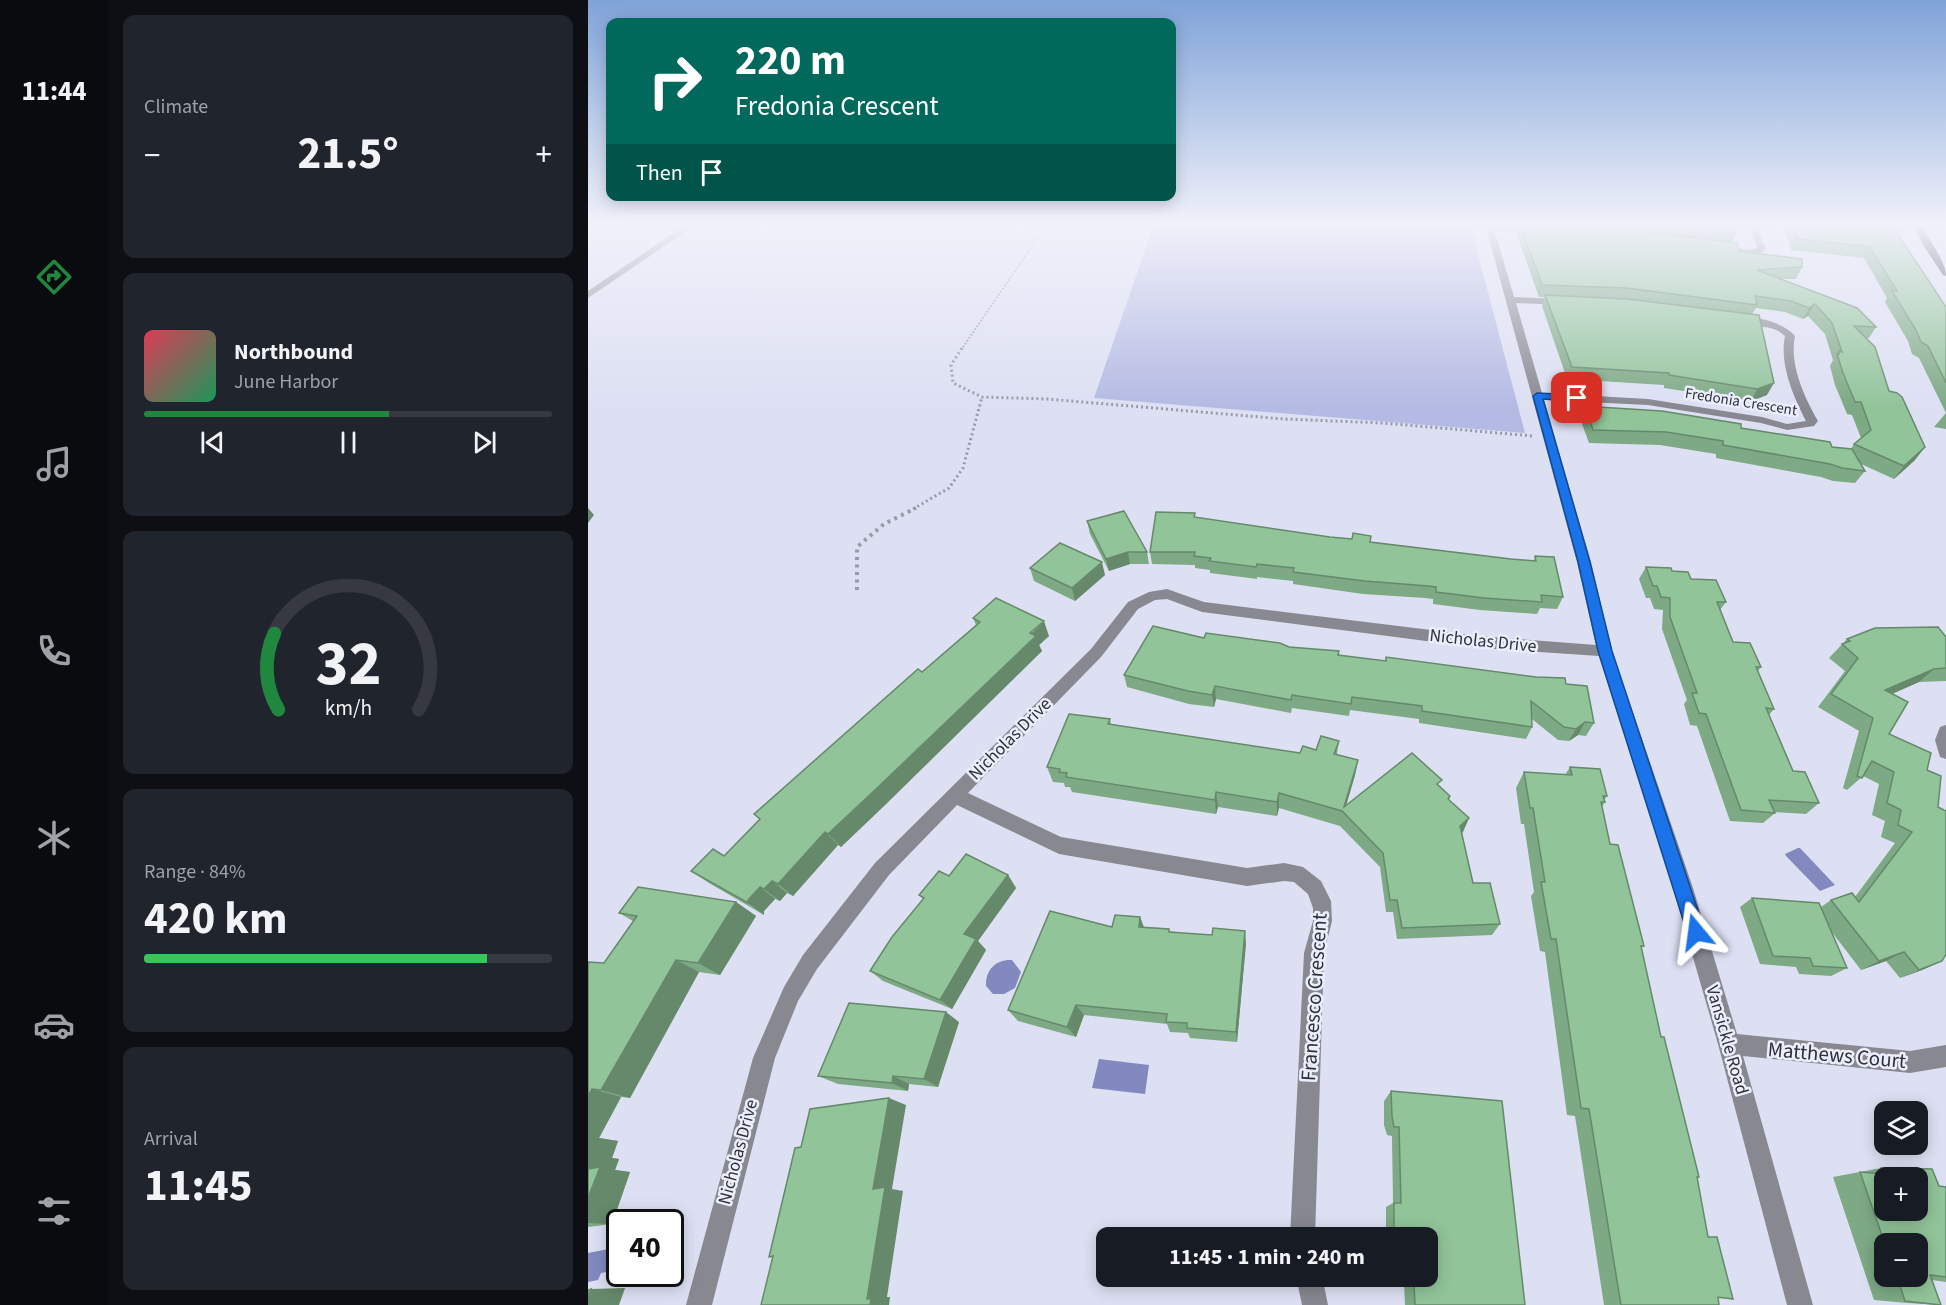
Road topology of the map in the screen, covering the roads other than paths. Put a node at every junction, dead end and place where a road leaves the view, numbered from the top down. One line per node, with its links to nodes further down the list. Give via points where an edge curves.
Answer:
1 (603, 285): 3 (street)
2 (1505, 285): 4 (street, Vansickle Road)
3 (588, 295)
4 (1509, 300): 5 (street); 7 (street, Vansickle Road)
5 (1580, 303)
6 (1728, 320): 7 (street, Fredonia Crescent, via 1770,323 1788,333 1793,372 1810,424 1786,427 1648,402)
7 (1537, 396): 8 (street, Vansickle Road)
8 (1605, 651): 11 (street, Nicholas Drive, via 1480,642 1202,607 1167,594 1151,596 1130,606 1096,653); 12 (street, Vansickle Road, via 1683,888)
9 (1946, 732): 10 (street)
10 (1946, 752)
11 (954, 795): 14 (street, Francesco Crescent, via 1059,845 1247,877 1289,872 1314,885 1323,917 1314,953); 16 (street, Nicholas Drive, via 862,893 791,994 764,1058)
12 (1729, 1044): 13 (street, Matthews Court, via 1910,1062); 18 (street, Vansickle Road)
13 (1946, 1056)
14 (1302, 1227)
15 (1312, 1287): 17 (street)
16 (699, 1305)
17 (1315, 1305)
18 (1800, 1305)

